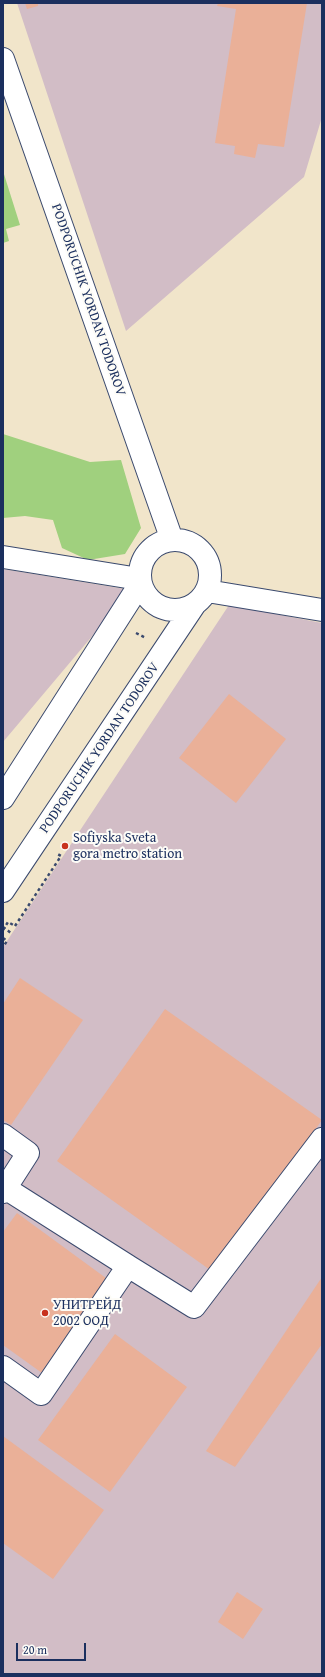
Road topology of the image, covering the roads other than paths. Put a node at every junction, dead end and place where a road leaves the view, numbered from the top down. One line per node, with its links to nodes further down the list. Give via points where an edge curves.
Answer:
1 (3, 59): 2 (street, PODPORUCHIK YORDAN TODOROV)
2 (172, 540): 4 (street, via 154,546 148,552 142,560); 5 (street, via 192,544 206,559 210,568 210,579)
3 (3, 558): 4 (street)
4 (140, 582): 5 (street, via 145,595 162,609 185,609); 7 (street)
5 (201, 598): 6 (street); 8 (street, PODPORUCHIK YORDAN TODOROV)
6 (322, 610)
7 (3, 798)
8 (3, 891)
9 (3, 1135): 11 (street, via 28,1153)
10 (322, 1140): 12 (street, via 194,1307)
11 (4, 1190): 12 (street)
12 (128, 1266): 13 (street, via 41,1394)
13 (3, 1367)

